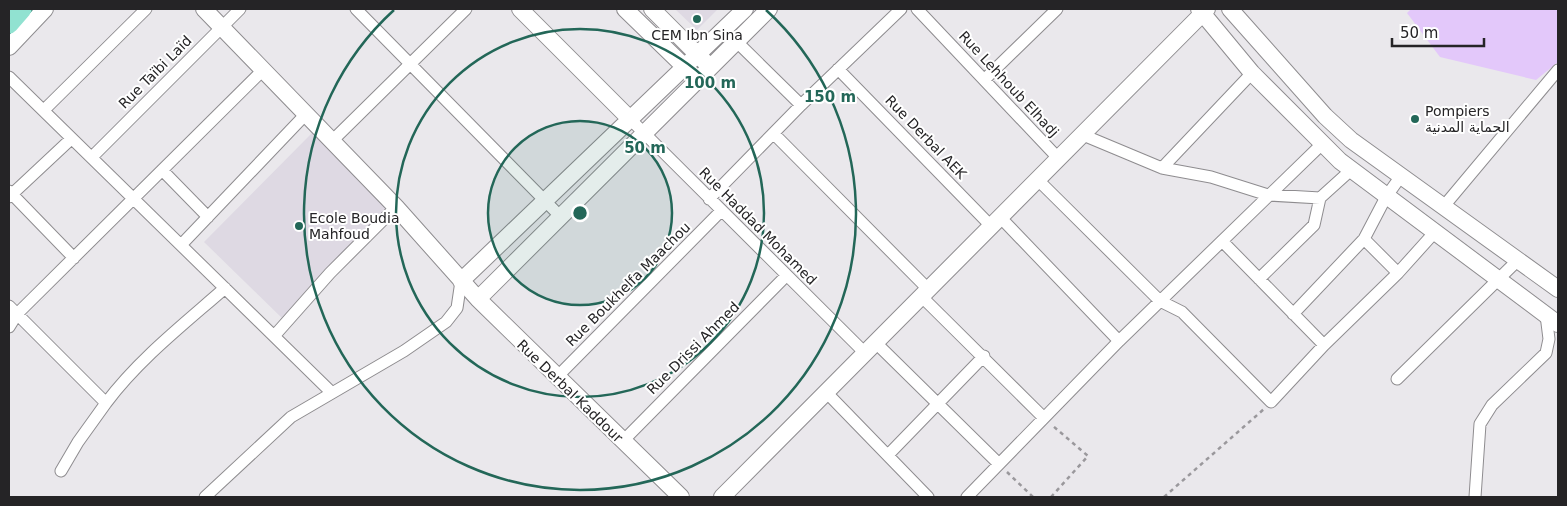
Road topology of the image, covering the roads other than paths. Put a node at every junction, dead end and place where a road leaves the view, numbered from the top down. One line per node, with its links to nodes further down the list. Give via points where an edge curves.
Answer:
1 (22, 9): 18 (main road)
2 (45, 9): 21 (street)
3 (146, 9): 32 (street)
4 (204, 9): 19 (street, Rue Derbal Kaddour)
5 (240, 9): 19 (street, Rue Taïbi Laïd)
6 (356, 9): 23 (street)
7 (466, 9): 23 (street)
8 (520, 9): 34 (street)
9 (624, 9): 28 (street)
10 (652, 9): 22 (street)
11 (745, 9): 22 (street)
12 (769, 9): 20 (street)
13 (901, 9): 24 (street)
14 (917, 9): 30 (street, Rue Lehhoub Elhadj)
15 (1056, 9): 30 (street)
16 (1230, 9): 46 (street, via 1324,116)
17 (1203, 10): 27 (street); 37 (street)
18 (9, 24)
19 (222, 27): 25 (street, Rue Derbal Kaddour); 41 (street, Rue Taïbi Laïd)
20 (736, 42): 22 (street); 31 (street)
21 (9, 47)
22 (705, 61): 28 (street)
23 (410, 62): 39 (street); 54 (street)
24 (838, 69): 31 (street); 60 (street, Rue Derbal AEK)
25 (263, 70): 33 (street, Rue Derbal Kaddour); 45 (street)
26 (1558, 70): 55 (street)
27 (1252, 73): 40 (street); 43 (street)
28 (691, 74): 34 (street); 35 (street)
29 (9, 77): 32 (street)
30 (984, 80): 42 (street, Rue Lehhoub Elhadj)
31 (801, 105): 36 (street)
32 (44, 110): 38 (street)
33 (305, 115): 39 (street, Rue Derbal Kaddour); 59 (street)
34 (630, 119): 35 (street, Rue Haddad Mohamed); 54 (street)
35 (644, 133): 52 (street, Rue Haddad Mohamed); 58 (street)
36 (774, 134): 52 (street); 74 (street)
37 (1083, 134): 42 (street); 43 (street)
38 (71, 139): 41 (street); 48 (street)
39 (331, 142): 56 (street, Rue Derbal Kaddour)
40 (1322, 144): 44 (street); 49 (street)
41 (92, 157): 53 (street)
42 (1059, 159): 47 (street)
43 (1162, 168): 49 (street, via 1211,177)
44 (1351, 170): 50 (street); 51 (street)
45 (163, 171): 53 (street); 59 (street)
46 (1401, 176): 50 (street); 55 (street)
47 (1038, 180): 60 (street); 76 (street)
48 (10, 194): 65 (street)
49 (1268, 196): 51 (street); 63 (street)
50 (1386, 197): 61 (street); 62 (street)
51 (1320, 198): 69 (street, via 1314,225)
52 (709, 199): 57 (street, Rue Haddad Mohamed)
53 (134, 200): 64 (street); 65 (street)
54 (545, 200): 58 (street); 71 (street)
55 (1444, 206): 66 (street)
56 (396, 207): 71 (street, Rue Derbal Kaddour); 82 (street, via 330,273)
57 (721, 211): 68 (street, Rue Haddad Mohamed); 87 (street, Rue Boukhelfa Maachou)
58 (560, 216): 75 (street)
59 (208, 217): 64 (street)
60 (996, 222): 74 (street); 83 (street, Rue Derbal AEK)
61 (1434, 233): 67 (street); 70 (street)
62 (1364, 239): 67 (street); 79 (street)
63 (1222, 241): 69 (street); 76 (street)
64 (181, 245): 72 (street)
65 (74, 258): 78 (street)
66 (1518, 260): 70 (street); 73 (street)
67 (1398, 273): 84 (street)
68 (786, 276): 85 (street, Rue Haddad Mohamed); 94 (street, Rue Drissi Ahmed)
69 (1259, 280): 79 (street)
70 (1497, 280): 80 (street); 88 (street)
71 (461, 281): 75 (street, Rue Derbal Kaddour); 77 (street)
72 (225, 288): 82 (street); 91 (street, via 147,356)
73 (1558, 290)
74 (925, 293): 85 (street); 86 (street)
75 (478, 300): 77 (street); 87 (street, Rue Derbal Kaddour)
76 (1160, 301): 83 (street); 84 (street, via 1182,312 1271,402)
77 (457, 308): 89 (street, via 446,322 404,351)
78 (13, 310): 81 (street); 91 (street)
79 (1293, 314): 84 (street)
80 (1552, 319): 103 (street, via 1546,353 1492,405 1480,424)
81 (9, 328)
82 (275, 336): 89 (street)
83 (1119, 341): 93 (street)
84 (1324, 345)
85 (870, 348): 90 (street); 92 (street, Rue Haddad Mohamed)
86 (984, 356): 92 (street); 93 (street)
87 (556, 378): 94 (street, Rue Derbal Kaddour)
88 (1397, 378)
89 (332, 392): 98 (street, via 290,417)
90 (826, 392): 95 (street); 100 (street)
91 (106, 403): 97 (street)
92 (936, 404): 95 (street); 96 (street, Rue Haddad Mohamed)
93 (1044, 418): 96 (street)
94 (622, 442): 99 (street, Rue Derbal Kaddour)
95 (888, 455): 101 (street)
96 (998, 464): 102 (street)
97 (61, 471)
98 (205, 497)
99 (681, 497)
100 (722, 497)
101 (928, 497)
102 (967, 497)
103 (1475, 497)

